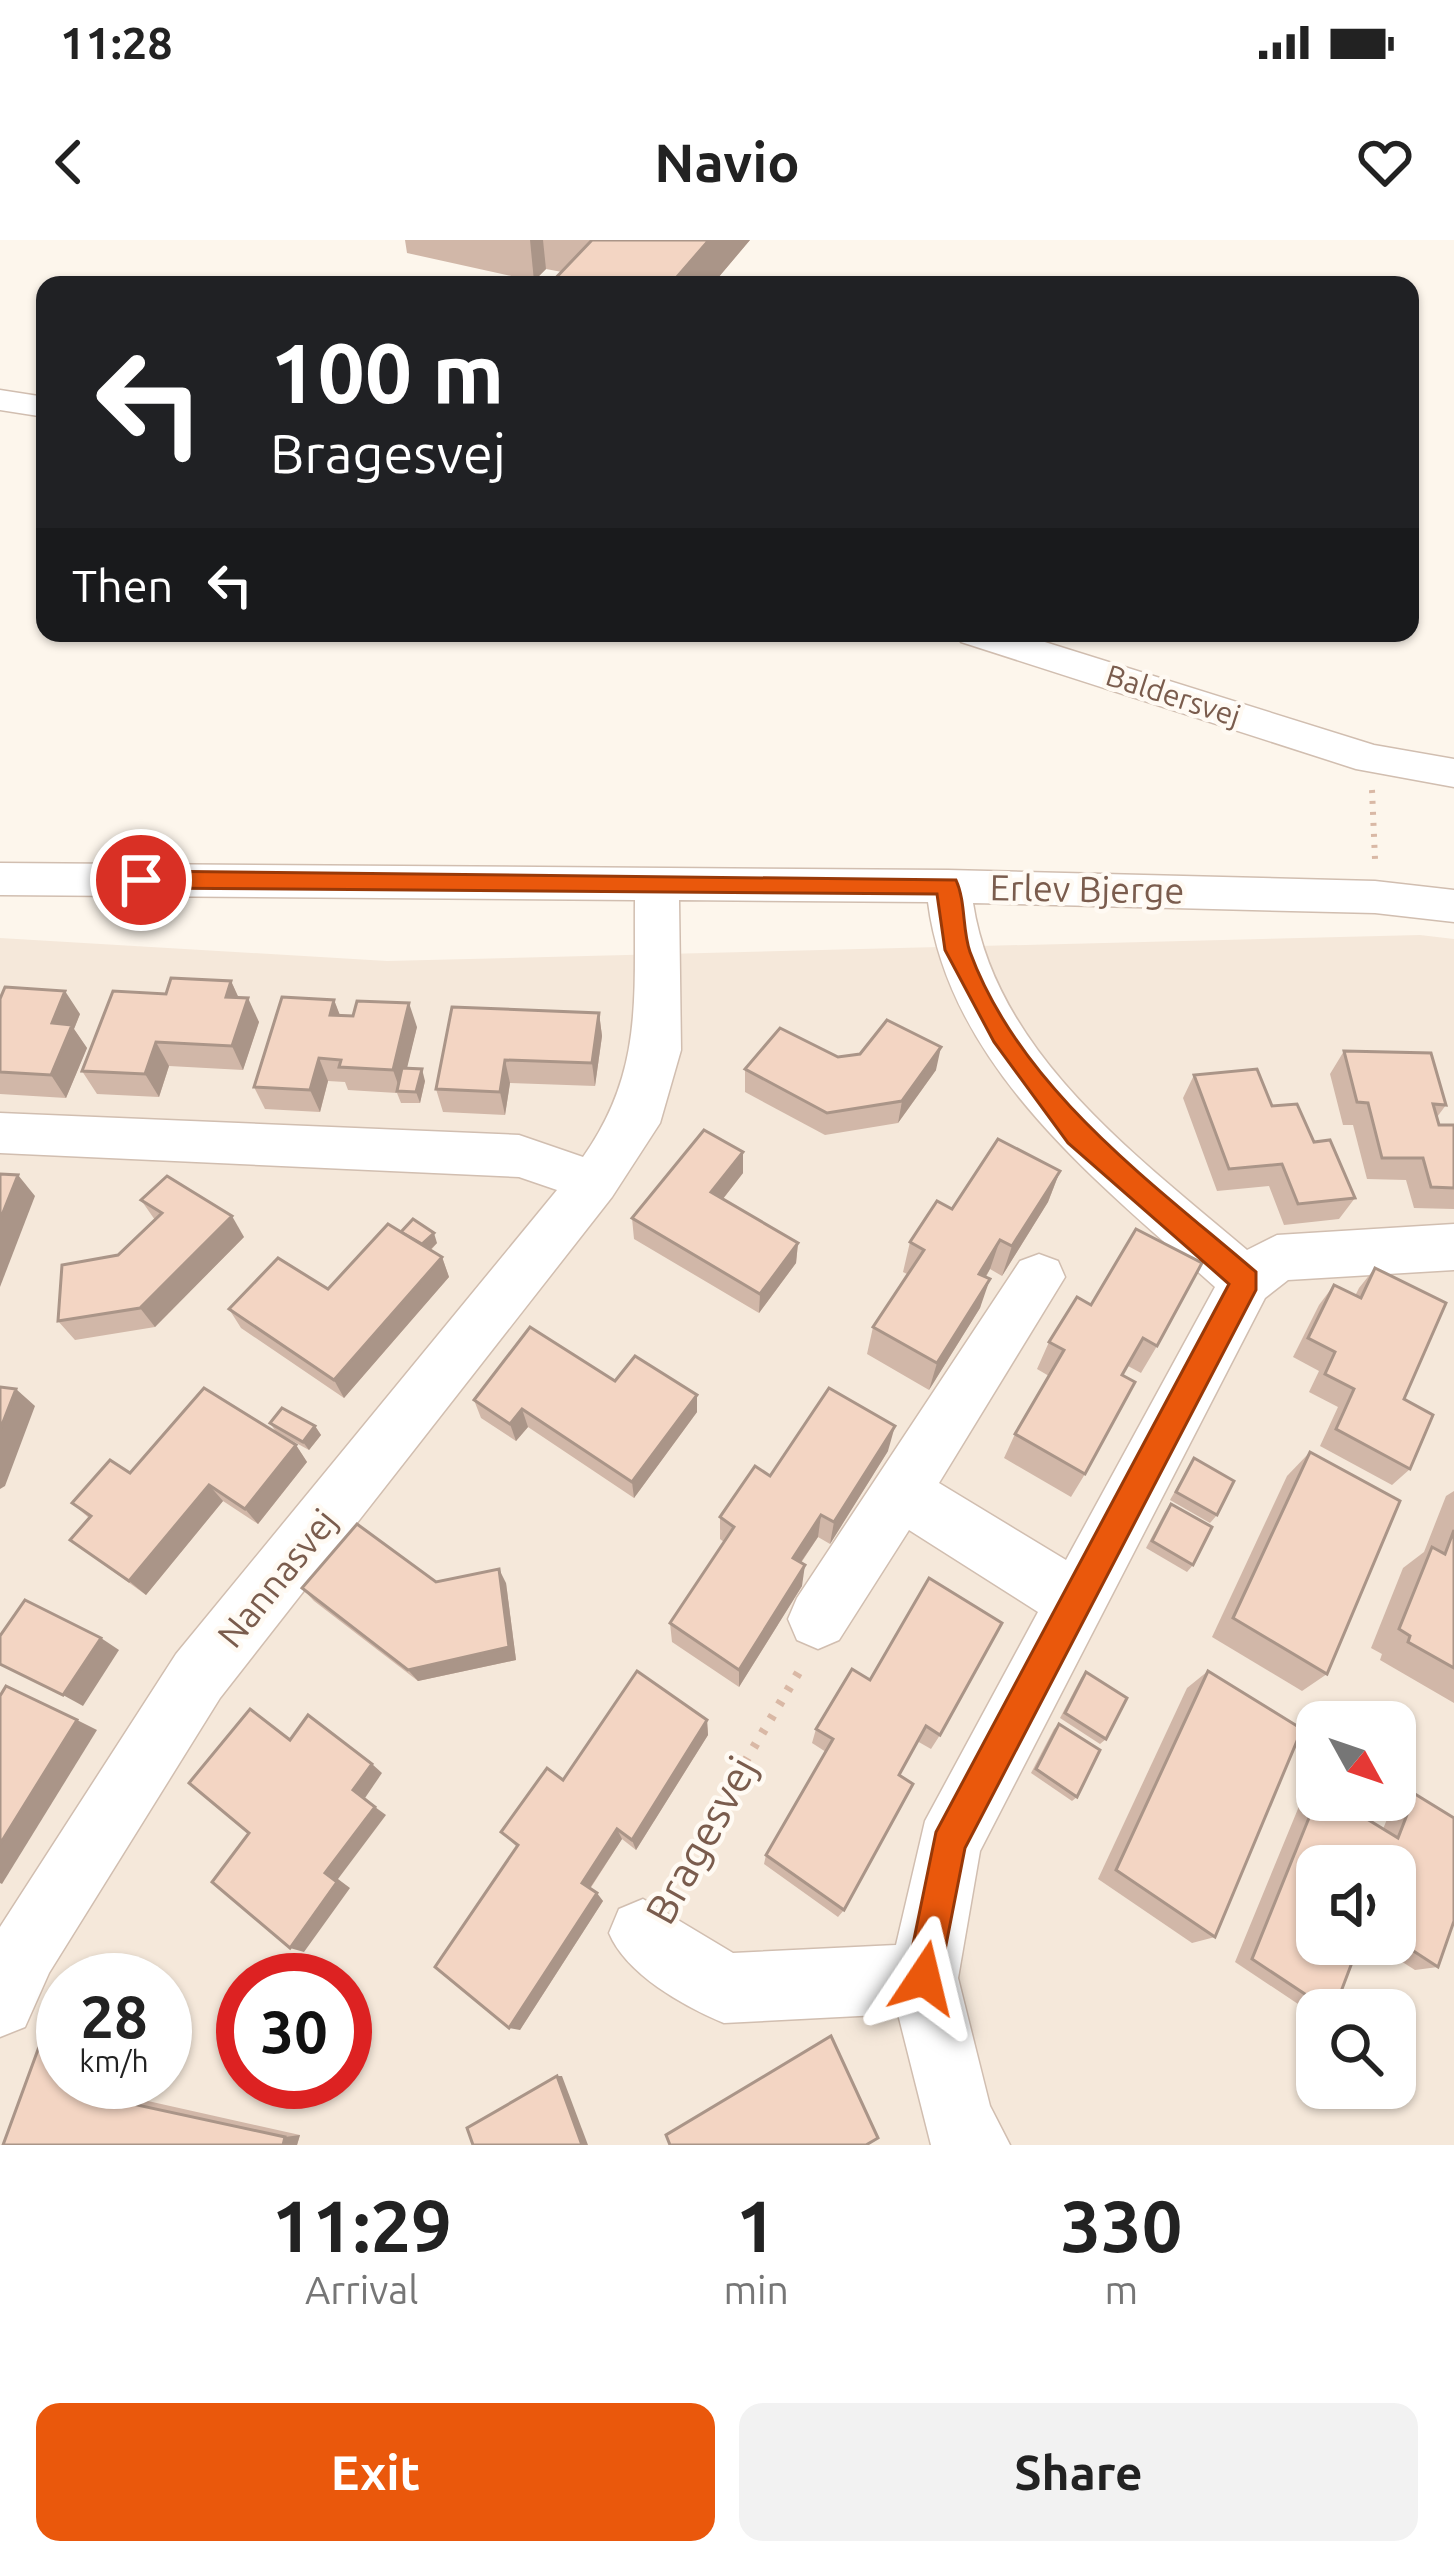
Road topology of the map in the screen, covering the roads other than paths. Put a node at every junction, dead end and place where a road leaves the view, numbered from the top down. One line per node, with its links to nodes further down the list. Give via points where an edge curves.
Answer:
1 (0, 400): 2 (street)
2 (36, 406)
3 (1003, 642): 4 (street, Baldersvej, via 1370,760)
4 (1454, 773)
5 (0, 879): 6 (street, Erlev Bjerge)
6 (657, 883): 7 (street, Erlev Bjerge); 10 (street, Nannasvej, via 656,1051 635,1123)
7 (948, 886): 8 (street, Erlev Bjerge); 13 (street, via 957,950 1003,1035 1078,1136)
8 (1454, 906)
9 (0, 1133): 10 (street, via 519,1156)
10 (594, 1182): 19 (street, Nannasvej, via 199,1676 25,1949)
11 (1454, 1247): 13 (street, via 1277,1258)
12 (1039, 1277): 14 (street)
13 (1246, 1281): 15 (street)
14 (903, 1493): 15 (street); 16 (street)
15 (1075, 1600): 18 (street, via 948,1844)
16 (818, 1619)
17 (643, 1934): 18 (street, Bragesvej, via 724,1988)
18 (924, 1978): 20 (street, via 958,2123)
19 (0, 2002)
20 (974, 2145)

